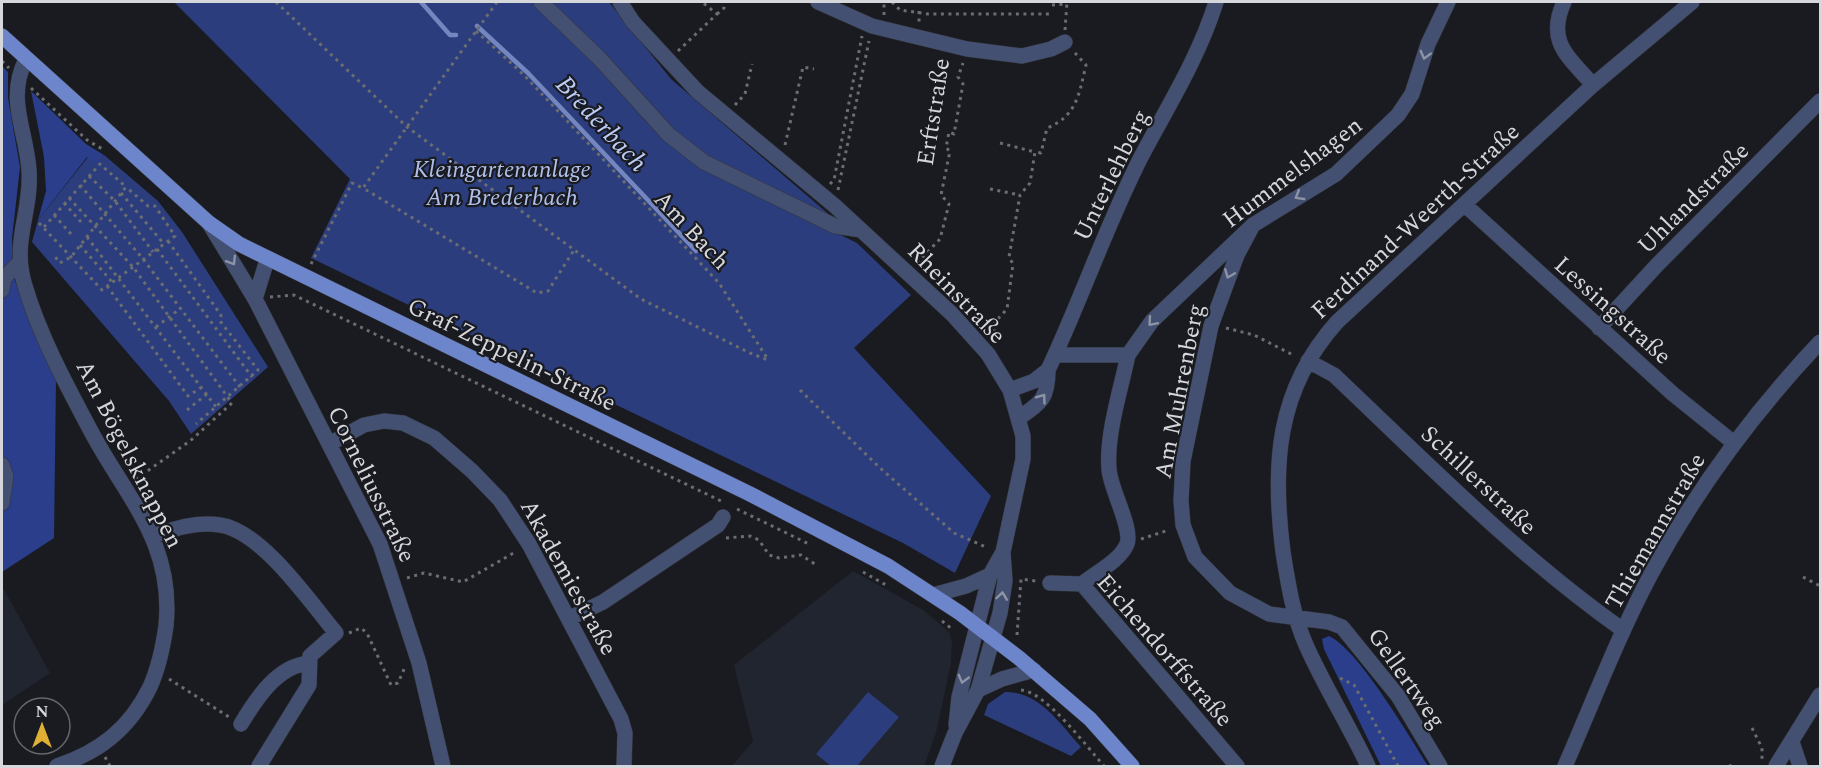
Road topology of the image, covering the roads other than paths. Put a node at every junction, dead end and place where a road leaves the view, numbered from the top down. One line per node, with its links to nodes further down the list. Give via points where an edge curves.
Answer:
1 (541, 2): 16 (street, via 669,135 704,162 835,226)
2 (620, 2): 16 (street, Rheinstraße, via 667,60)
3 (818, 2): 9 (street, Erftstraße, via 868,24 967,50 1022,56 1051,50)
4 (1216, 2): 24 (street, Unterlehberg, via 1184,80 1110,224)
5 (1448, 2): 15 (street, Hummelshagen, one-way to 15, via 1428,44 1412,94 1398,115 1335,174)
6 (1564, 2): 11 (street, via 1557,17 1560,45)
7 (1692, 2): 11 (street, Ferdinand-Weerth-Straße)
8 (2, 36): 10 (main road, Graf-Zeppelin-Straße)
9 (1065, 42)
10 (26, 59): 14 (main road, Graf-Zeppelin-Straße); 18 (street, Am Bögelsknappen, via 15,94 28,169 28,204 19,236)
11 (1593, 85): 13 (street, Ferdinand-Weerth-Straße)
12 (1821, 101): 21 (street, Uhlandstraße)
13 (1465, 205): 21 (street, Lessingstraße); 25 (street, Ferdinand-Weerth-Straße, via 1337,322 1316,345)
14 (209, 223): 17 (main road, Graf-Zeppelin-Straße); 20 (street, Corneliusstraße, one-way to 20)
15 (1253, 225): 23 (street, Hummelshagen, one-way to 23, via 1152,321); 41 (street, Am Muhrenberg, one-way to 41, via 1237,255 1211,326 1183,461 1181,501 1187,541 1207,572 1230,592 1269,614)
16 (861, 230): 27 (street, Rheinstraße, via 952,314 988,354)
17 (267, 260): 20 (street); 39 (main road, Graf-Zeppelin-Straße, via 750,494 888,566)
18 (20, 262): 19 (street, via 4,278); 34 (street, Am Bögelsknappen, via 38,322 94,436)
19 (2, 290)
20 (255, 299): 30 (street, Corneliusstraße)
21 (1599, 328): 29 (street, Lessingstraße)
22 (1821, 342): 29 (street, Thiemannstraße)
23 (1128, 355): 24 (street); 38 (street, Hummelshagen, via 1108,468 1128,543)
24 (1055, 356): 26 (street, Unterlehberg)
25 (1308, 361): 41 (street, Ferdinand-Weerth-Straße, via 1296,381 1278,455 1277,503); 43 (street, Schillerstraße, via 1334,375 1515,544 1572,594)
26 (1048, 370): 27 (street, via 1034,381); 28 (street, Unterlehberg, one-way to 26, via 1038,405 1048,390)
27 (1010, 390): 28 (street, Rheinstraße)
28 (1019, 418): 35 (street, Rheinstraße, via 1023,459)
29 (1734, 443): 43 (street, Thiemannstraße, via 1651,573)
30 (329, 444): 40 (street, Akademiestraße, via 364,425 384,421 403,423 434,438 500,500 530,543); 54 (street, Corneliusstraße, via 380,544 394,582 419,663)
31 (2, 465): 32 (street, via 6,476)
32 (2, 502)
33 (720, 521): 40 (street, via 603,602)
34 (153, 536): 45 (street, via 194,525 222,525 271,555 336,633 310,656); 52 (street, Am Bögelsknappen, via 164,567 168,602 158,670 142,702 119,732 83,758)
35 (1003, 552): 36 (street, Rheinstraße); 44 (street, Rheinstraße, one-way to 35, via 1005,581)
36 (990, 575): 39 (street); 42 (street, Rheinstraße)
37 (1050, 582): 38 (street, Eichendorffstraße)
38 (1082, 584): 58 (street, Eichendorffstraße)
39 (933, 595): 42 (main road, Graf-Zeppelin-Straße)
40 (570, 618): 55 (street, Akademiestraße, via 621,719 626,733)
41 (1296, 618): 59 (street, Ferdinand-Weerth-Straße); 60 (street, Gellertweg, via 1342,627 1398,696)
42 (978, 626): 44 (main road, Graf-Zeppelin-Straße); 50 (street, Rheinstraße, one-way to 50, via 959,697)
43 (1623, 630): 61 (street, Thiemannstraße)
44 (994, 638): 46 (main road, Graf-Zeppelin-Straße); 47 (street, Rheinstraße)
45 (309, 663): 49 (street, via 294,665 267,687); 53 (street, via 309,685)
46 (1034, 670): 47 (street); 57 (main road, Graf-Zeppelin-Straße, via 1090,719)
47 (978, 690): 50 (street, Rheinstraße)
48 (1821, 695): 51 (street)
49 (241, 724)
50 (956, 733): 56 (street)
51 (1792, 742): 62 (street); 63 (street)
52 (57, 766)
53 (260, 766)
54 (443, 766)
55 (624, 766)
56 (942, 766)
57 (1132, 766)
58 (1237, 766)
59 (1368, 766)
60 (1440, 766)
61 (1565, 766)
62 (1776, 766)
63 (1800, 766)

